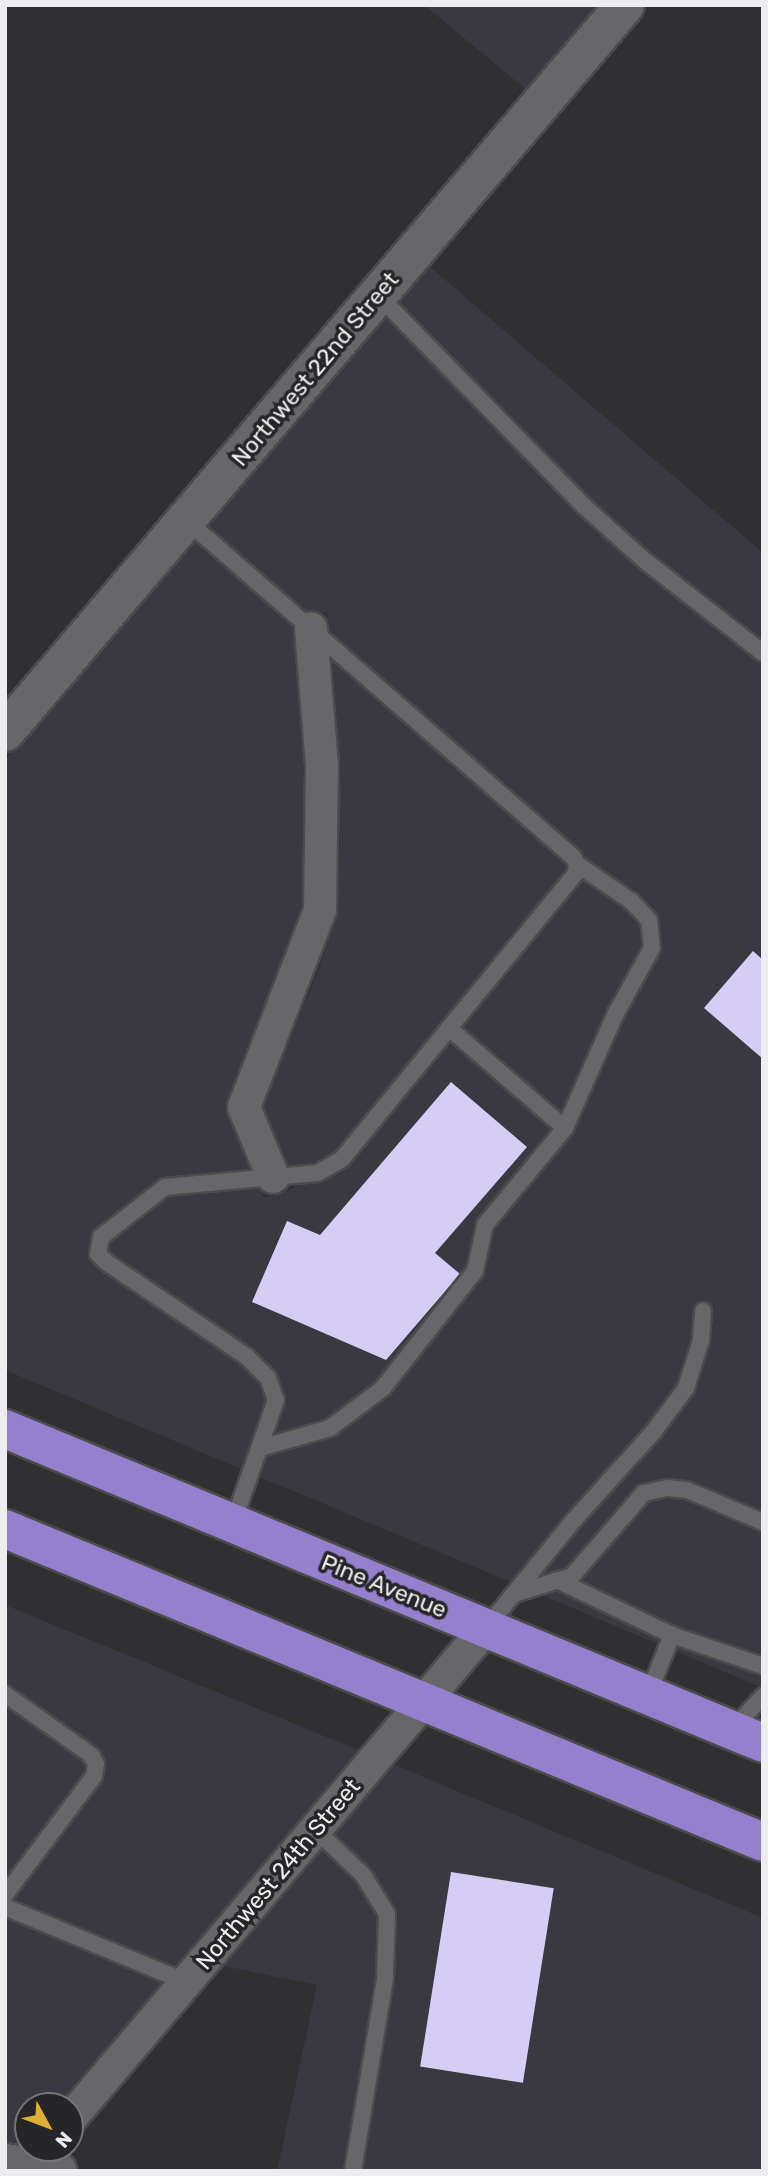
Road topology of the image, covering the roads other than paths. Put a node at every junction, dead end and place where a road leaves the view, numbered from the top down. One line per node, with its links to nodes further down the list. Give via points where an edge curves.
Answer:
1 (625, 5): 2 (street, Northwest 22nd Street)
2 (378, 295): 3 (street, Northwest 22nd Street); 5 (lane, via 585,507 644,560)
3 (186, 520): 4 (lane); 6 (street, Northwest 22nd Street)
4 (311, 628): 7 (lane); 10 (street, via 322,766 320,909 244,1107)
5 (763, 653)
6 (5, 732)
7 (577, 864): 8 (lane, via 576,873); 9 (lane, via 631,901 649,920 652,948 616,1013)
8 (449, 1028): 9 (lane); 10 (lane, via 342,1159 318,1172)
9 (565, 1128): 13 (lane, via 485,1226 475,1271 383,1388 330,1428)
10 (273, 1177): 13 (lane, via 165,1187 101,1237 98,1254 246,1356 268,1378 276,1400)
11 (703, 1311): 18 (lane, via 701,1340 686,1388)
12 (5, 1429): 15 (highway, Pine Avenue)
13 (260, 1448): 15 (lane)
14 (763, 1522): 17 (lane, via 687,1490 644,1493 572,1576)
15 (233, 1523): 19 (highway, Pine Avenue)
16 (5, 1529): 25 (highway)
17 (556, 1580): 18 (lane); 20 (lane)
18 (514, 1594): 19 (lane)
19 (486, 1628): 23 (highway, Pine Avenue); 25 (street, Northwest 24th Street)
20 (672, 1635): 21 (lane); 23 (lane)
21 (763, 1665)
22 (5, 1695): 29 (lane, via 92,1755 96,1764 94,1776)
23 (648, 1695): 26 (highway, Pine Avenue)
24 (763, 1696): 26 (lane)
25 (424, 1702): 27 (street, Northwest 24th Street); 28 (highway)
26 (748, 1736)
27 (315, 1829): 31 (street, Northwest 24th Street); 33 (lane, via 363,1875 387,1914 385,1979)
28 (763, 1842)
29 (5, 1895)
30 (5, 1907): 31 (lane)
31 (186, 1982): 32 (street, Northwest 24th Street)
32 (84, 2102)
33 (353, 2171)

